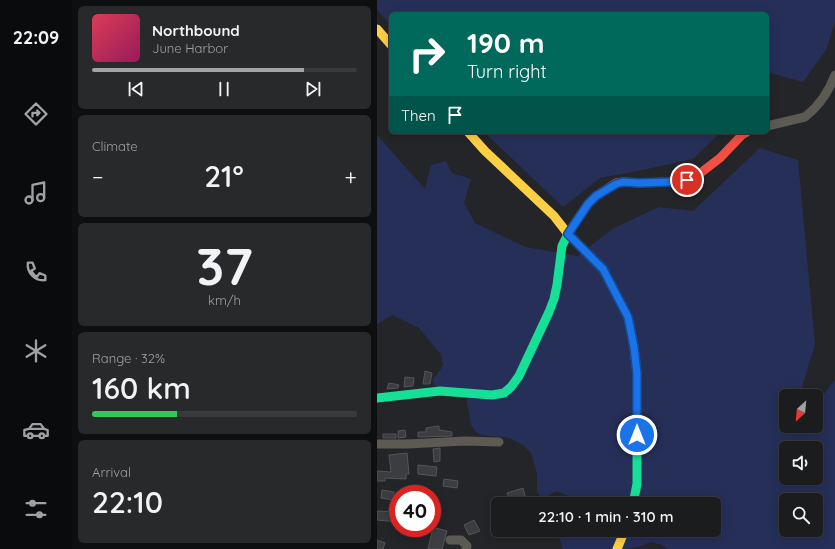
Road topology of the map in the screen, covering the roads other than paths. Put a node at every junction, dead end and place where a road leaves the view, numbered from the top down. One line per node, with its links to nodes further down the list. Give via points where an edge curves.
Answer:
1 (377, 29): 2 (street)
2 (389, 43)
3 (835, 75): 4 (street, via 827,92 805,117)
4 (769, 126)
5 (470, 134): 7 (street)
6 (744, 134): 7 (street, via 720,158 694,178 668,182 623,182 610,187 588,204)
7 (568, 234): 8 (street, via 562,246 554,299 519,376 511,387 503,393 492,395 440,391); 11 (street, via 603,269 628,317 637,374 637,484)
8 (377, 398)
9 (499, 442): 10 (street)
10 (377, 444)
11 (634, 497)
12 (622, 537): 15 (street)
13 (450, 540): 14 (street, via 461,540 467,546)
14 (466, 549)
15 (617, 549)

